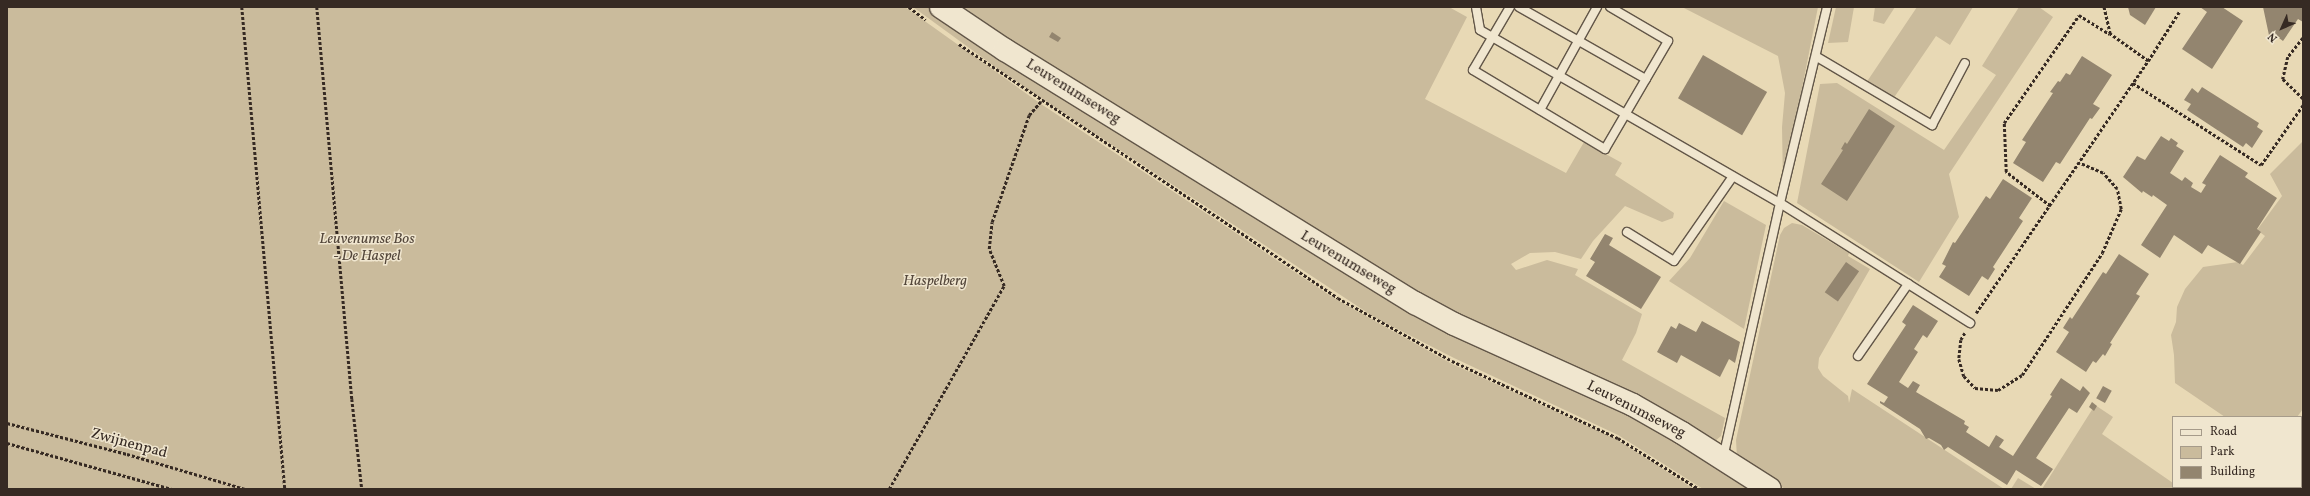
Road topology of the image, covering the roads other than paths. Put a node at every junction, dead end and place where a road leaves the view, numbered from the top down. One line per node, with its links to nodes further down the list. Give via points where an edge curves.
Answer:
1 (1476, 7): 8 (lane, via 1480,30)
2 (1510, 7): 8 (lane)
3 (1519, 7): 9 (lane)
4 (1597, 7): 9 (lane)
5 (1610, 7): 13 (lane, via 1668,41)
6 (1827, 7): 10 (lane)
7 (936, 15): 22 (main road, Leuvenumseweg, via 1005,50 1415,304 1633,406)
8 (1492, 37): 12 (lane); 14 (lane, via 1473,70)
9 (1579, 40): 12 (lane); 13 (lane)
10 (1817, 57): 11 (lane, via 1932,125); 17 (lane)
11 (1965, 63)
12 (1559, 75): 14 (lane); 15 (lane)
13 (1646, 79): 15 (lane)
14 (1540, 110): 15 (lane, via 1605,149)
15 (1626, 114): 16 (lane)
16 (1732, 176): 17 (lane); 18 (lane, via 1674,261)
17 (1780, 203): 19 (lane); 22 (lane)
18 (1627, 232)
19 (1908, 284): 20 (lane); 21 (lane)
20 (1970, 323)
21 (1858, 356)
22 (1723, 459): 23 (main road, Leuvenumseweg)
23 (1770, 489)

